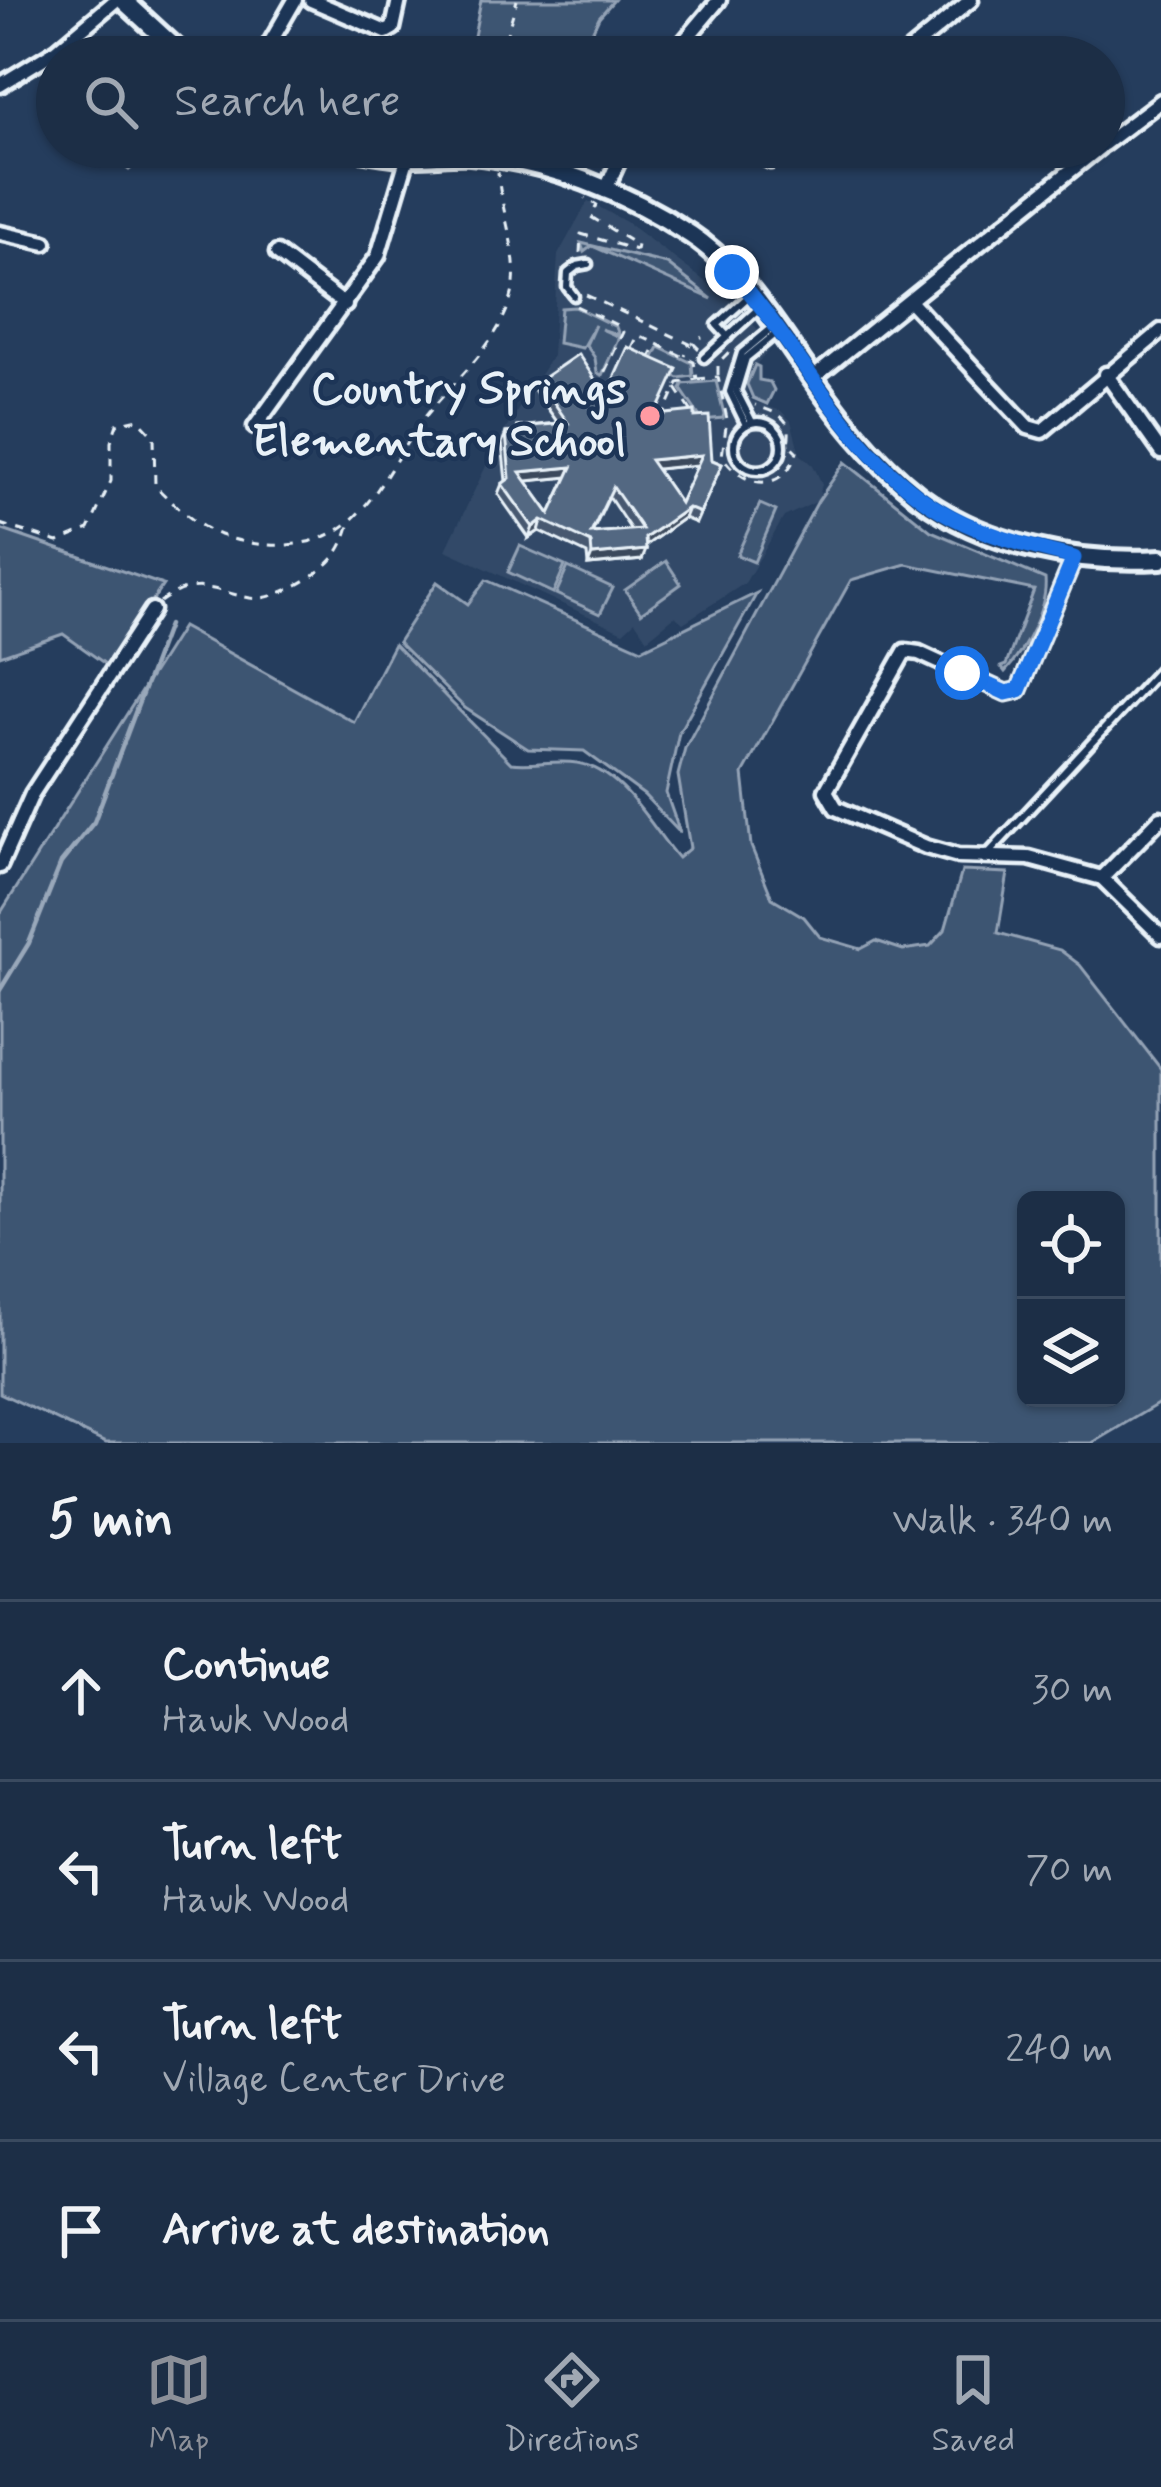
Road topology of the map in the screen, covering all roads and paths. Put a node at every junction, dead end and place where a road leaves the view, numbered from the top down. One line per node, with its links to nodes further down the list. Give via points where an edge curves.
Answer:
1 (120, 0): 8 (street); 9 (street)
2 (295, 0): 10 (street)
3 (311, 0): 4 (street, via 378,30 393,28)
4 (400, 0)
5 (518, 0): 11 (path)
6 (719, 0): 12 (street)
7 (970, 0): 13 (street)
8 (75, 36)
9 (161, 36)
10 (274, 36)
11 (507, 36)
12 (689, 36)
13 (927, 36)
14 (36, 63): 15 (street)
15 (0, 85)
16 (1159, 101): 17 (street)
17 (1125, 127)
18 (404, 168): 31 (street, via 378,256)
19 (498, 168): 51 (path, via 513,271 502,321)
20 (541, 168): 23 (street)
21 (615, 168): 23 (street)
22 (1074, 168): 30 (street)
23 (605, 191): 29 (street, via 696,238)
24 (0, 233): 25 (street)
25 (45, 243)
26 (277, 253): 31 (street)
27 (588, 264): 28 (lane, via 568,273)
28 (576, 294): 37 (path, via 690,344)
29 (756, 300): 32 (street); 35 (lane); 35 (lane, via 717,326)
30 (910, 301): 41 (street, via 1028,427 1042,431); 42 (street)
31 (345, 304): 49 (street)
32 (777, 328): 42 (street); 48 (lane, via 746,358 736,391)
33 (1161, 331): 41 (street)
34 (701, 337): 39 (path, via 693,343)
35 (728, 337): 39 (lane)
36 (657, 344): 37 (path); 38 (path, via 638,335); 40 (path)
37 (684, 357): 43 (path, via 694,362 697,380)
38 (627, 358)
39 (704, 358)
40 (646, 367)
41 (1106, 374): 50 (street)
42 (813, 378): 53 (street, via 863,445 919,496 953,518)
43 (676, 388): 44 (path); 44 (path, via 664,419)
44 (694, 415): 47 (path)
45 (727, 419): 46 (path)
46 (712, 421)
47 (698, 422)
48 (749, 423): 48 (lane, via 736,436 738,459 765,470 778,460 781,436 770,424)
49 (255, 427)
50 (1161, 452)
51 (350, 521): 52 (path, via 319,540 285,546 219,535 154,486 154,436 137,419 117,424 111,481 89,529 58,542); 55 (path, via 332,561 297,584 253,599 198,587)
52 (0, 524)
53 (1074, 558): 54 (street); 58 (street, via 1019,690 1006,693 905,652 826,791 836,808 905,841)
54 (1161, 559)
55 (152, 610): 59 (street, via 32,794)
56 (1161, 668): 58 (lane)
57 (1161, 818): 60 (street)
58 (985, 857): 60 (street, via 1029,857)
59 (0, 866)
60 (1102, 878): 61 (street)
61 (1161, 936)

